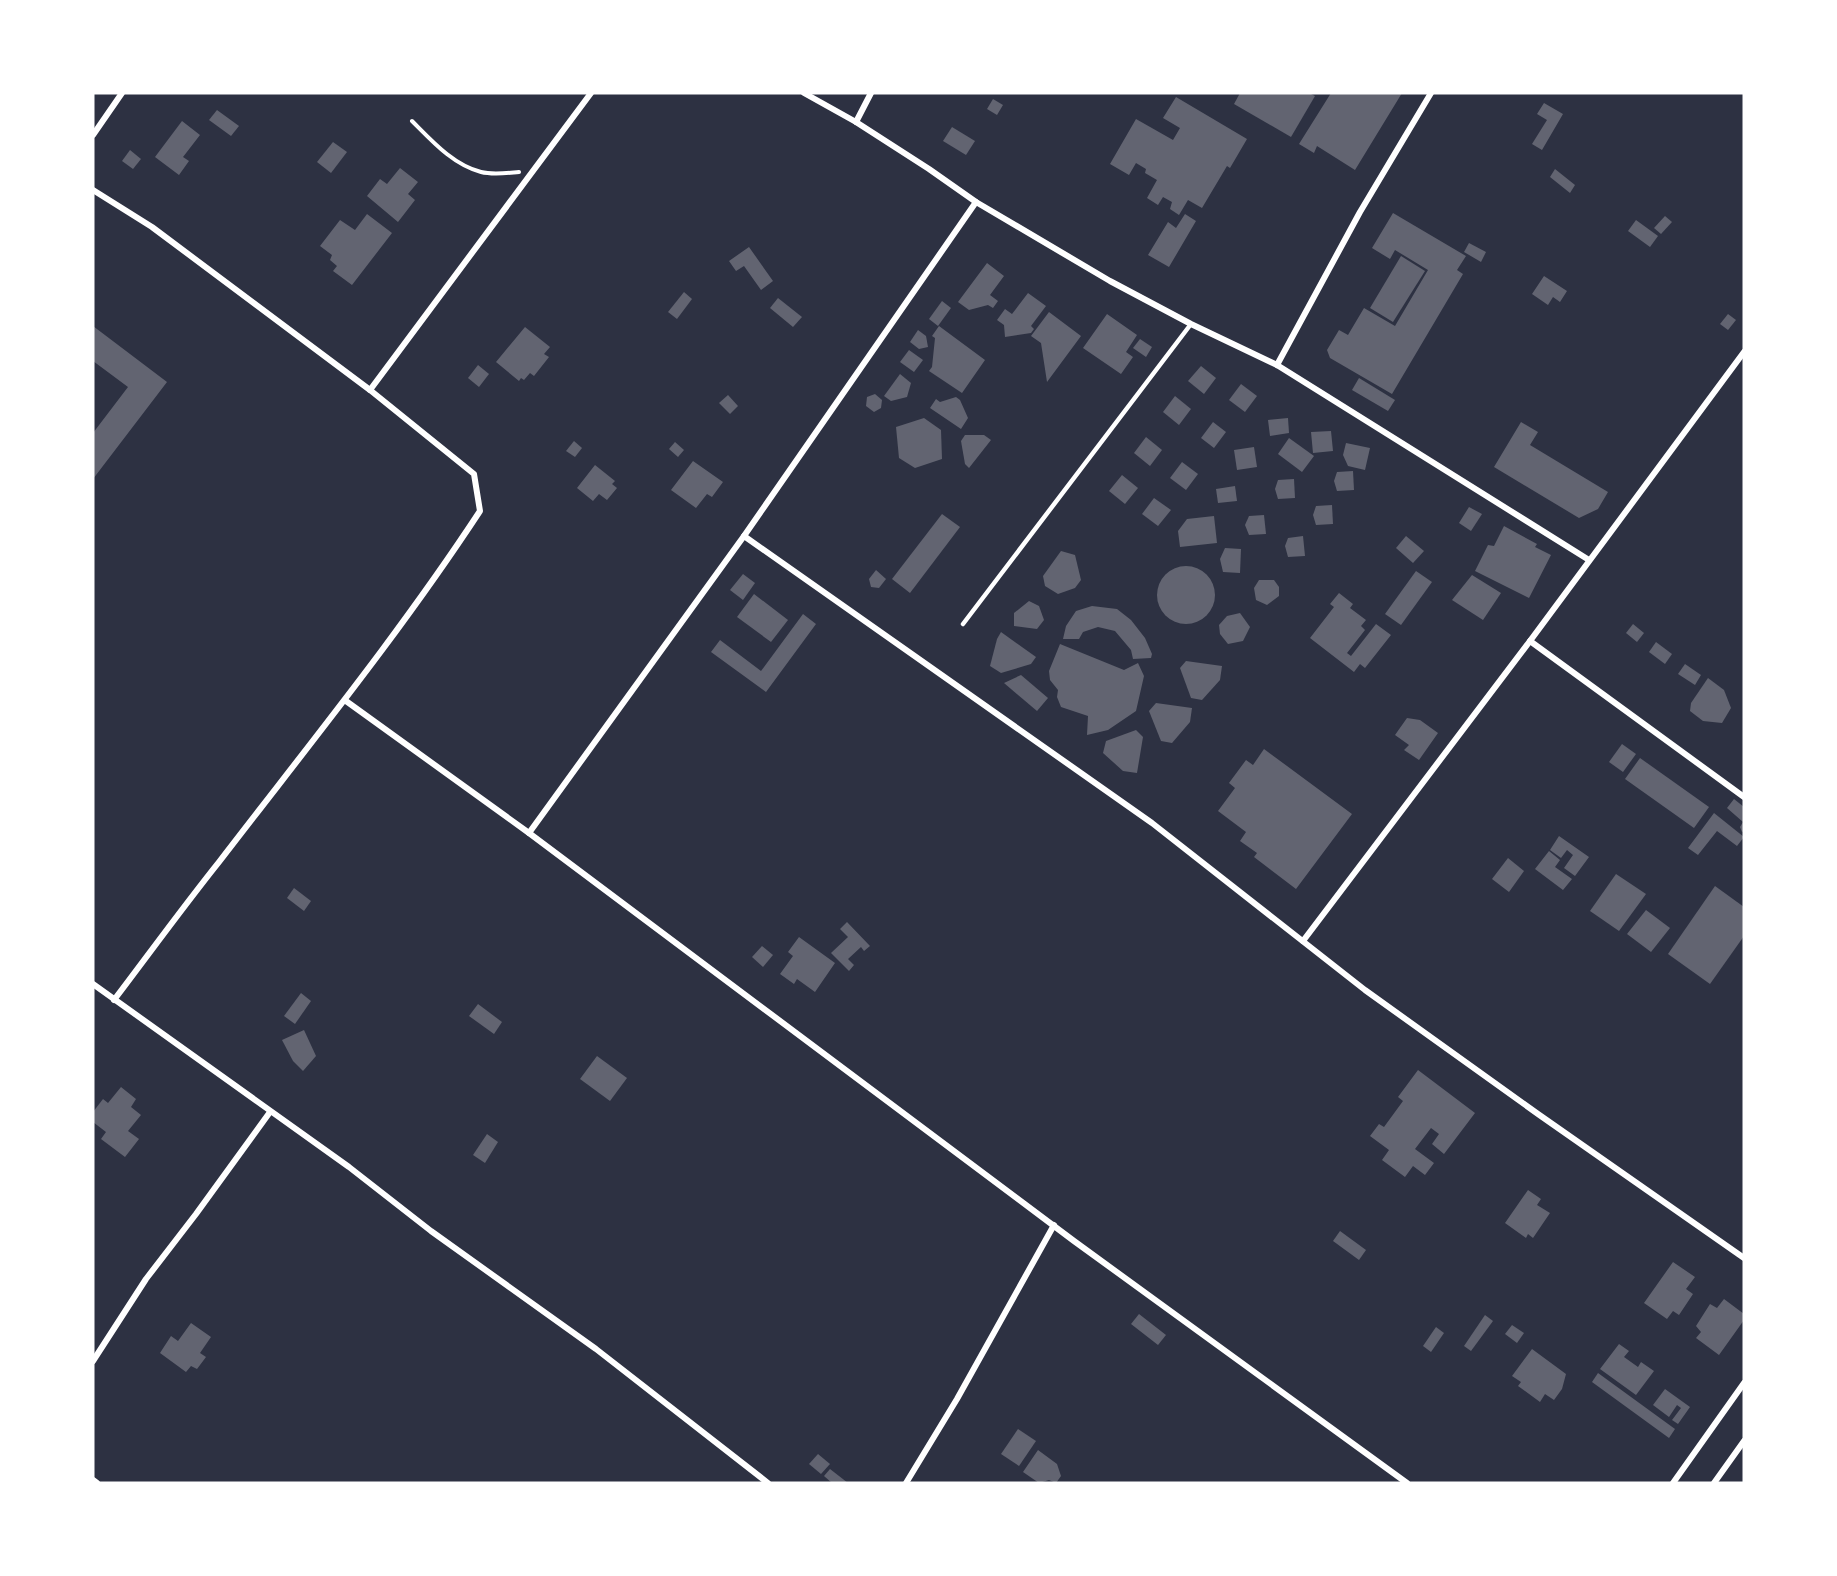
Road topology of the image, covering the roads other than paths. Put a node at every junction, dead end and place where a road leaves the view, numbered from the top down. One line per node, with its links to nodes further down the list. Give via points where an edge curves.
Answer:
1 (122, 93): 7 (street)
2 (591, 93): 13 (street)
3 (804, 93): 6 (street)
4 (871, 93): 6 (street)
5 (1431, 93): 12 (street, via 1354,222)
6 (856, 122): 9 (street)
7 (93, 135)
8 (93, 190): 13 (street, via 152,227)
9 (976, 202): 10 (street); 14 (street)
10 (1191, 324): 12 (street); 16 (lane)
11 (1744, 352): 15 (street)
12 (1277, 365): 15 (street)
13 (370, 390): 18 (street, via 474,474 480,511)
14 (744, 536): 20 (street); 21 (street, via 1152,822)
15 (1589, 560): 17 (street)
16 (963, 624)
17 (1530, 641): 19 (street); 21 (street)
18 (346, 701): 20 (street); 23 (street)
19 (1744, 797)
20 (529, 833): 25 (street)
21 (1303, 941): 26 (street, via 1365,990)
22 (93, 984): 23 (street)
23 (114, 1000): 24 (street)
24 (270, 1112): 27 (street, via 146,1279); 32 (street, via 596,1349)
25 (1054, 1225): 33 (street); 34 (street)
26 (1744, 1258)
27 (93, 1361)
28 (1744, 1383): 35 (street)
29 (1744, 1441): 36 (street)
30 (93, 1480): 31 (street)
31 (97, 1483)
32 (768, 1483)
33 (906, 1483)
34 (1407, 1483)
35 (1673, 1483)
36 (1713, 1483)

